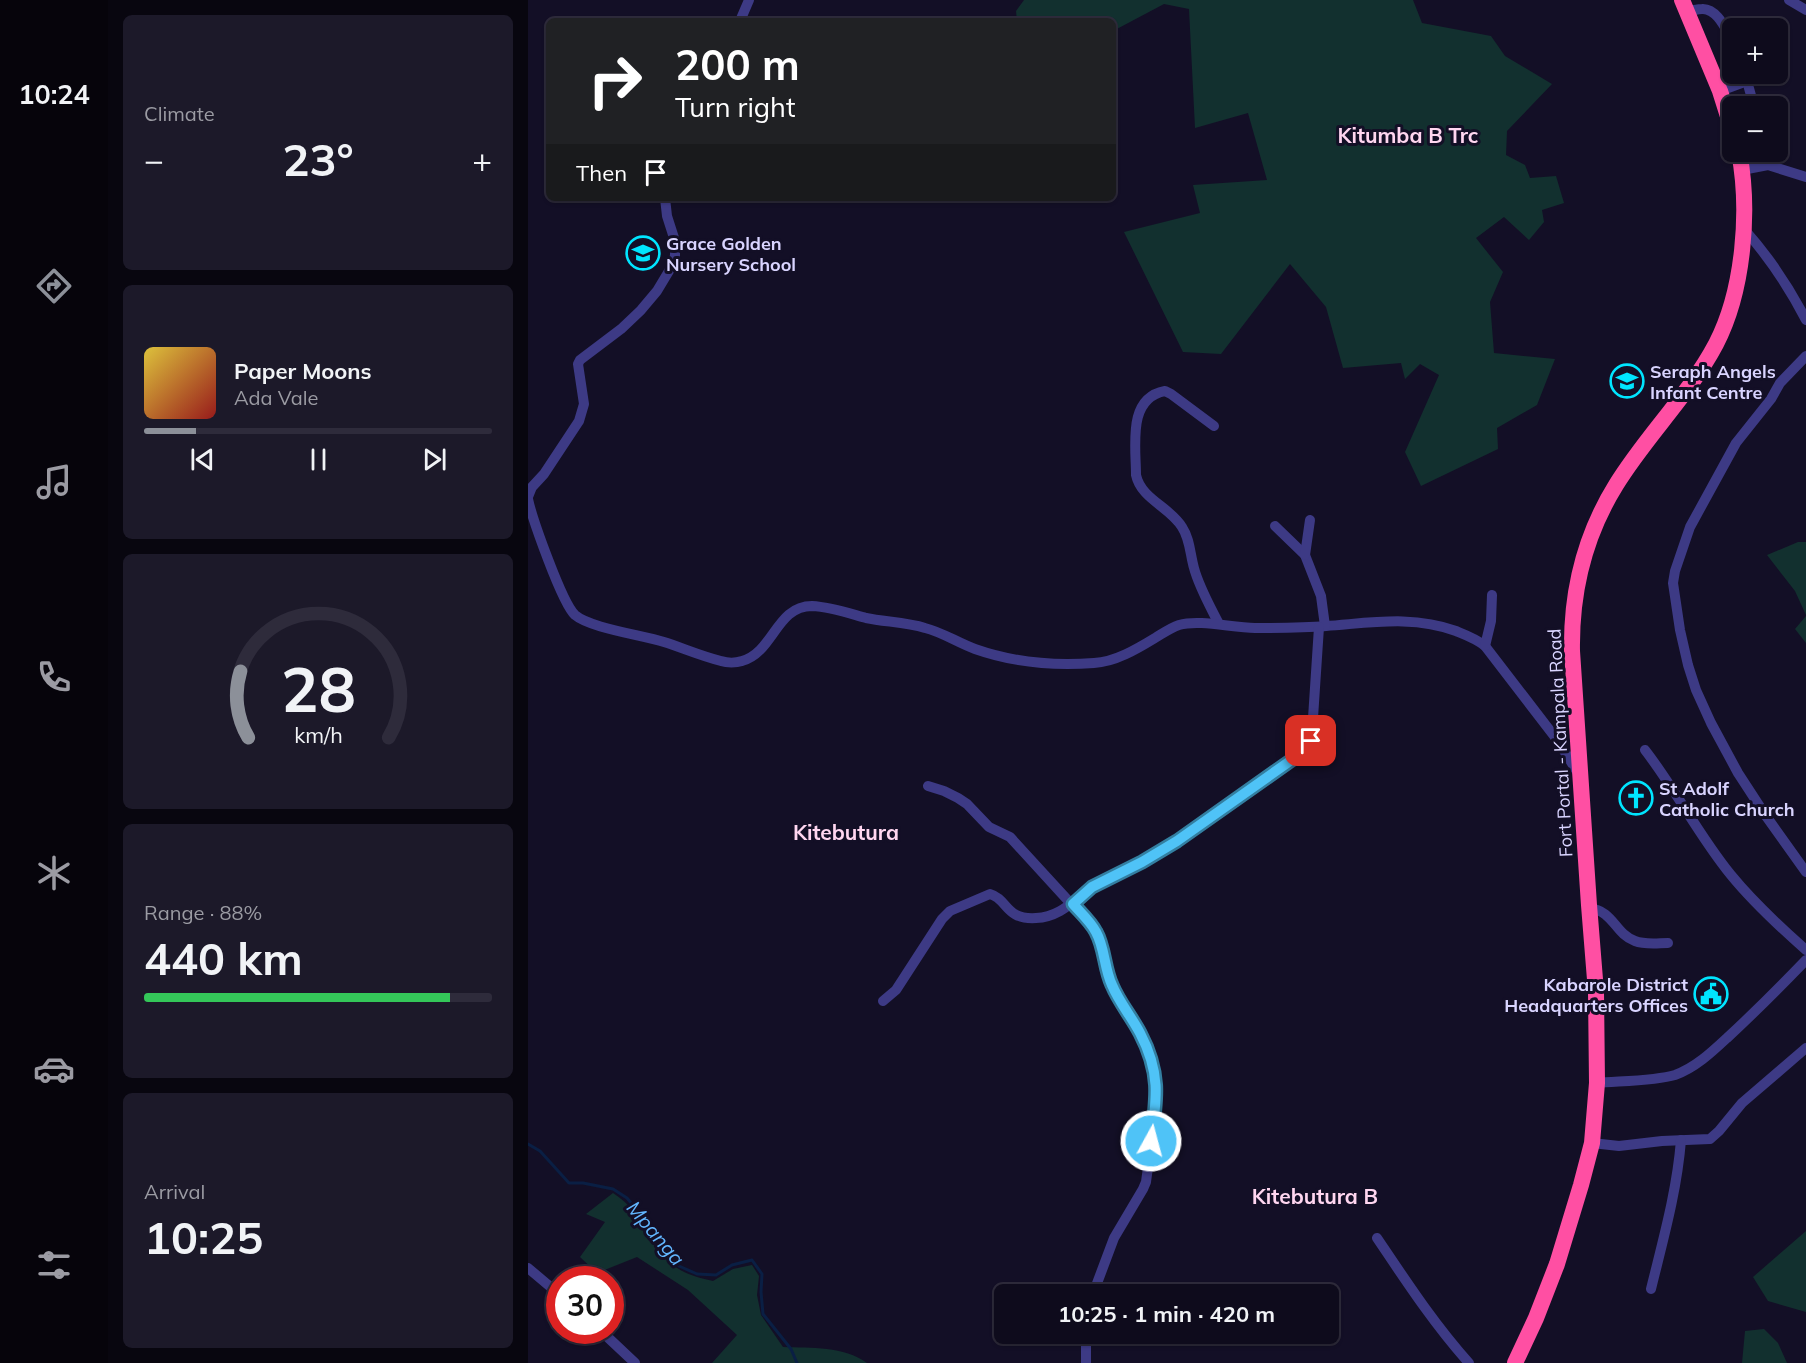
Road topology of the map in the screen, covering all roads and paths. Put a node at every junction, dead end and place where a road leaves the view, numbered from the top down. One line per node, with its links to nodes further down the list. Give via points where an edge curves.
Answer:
1 (749, 0): 5 (street)
2 (1789, 0): 4 (street)
3 (1685, 6): 6 (street, via 1711,11); 8 (highway)
4 (1806, 10)
5 (741, 18)
6 (1722, 25)
7 (1733, 84): 8 (street)
8 (1720, 91): 9 (highway)
9 (1722, 97)
10 (1741, 162): 13 (highway, Fort Portal - Kampala Road)
11 (1768, 162): 12 (street)
12 (1768, 165): 13 (street); 14 (street)
13 (1742, 170): 16 (highway, Fort Portal - Kampala Road)
14 (1806, 177)
15 (666, 201): 20 (street, via 675,241 669,271 641,310 580,360 584,404 579,421)
16 (1744, 229): 17 (street, via 1788,287); 29 (highway, Fort Portal - Kampala Road, via 1738,278 1718,341 1703,368 1616,485 1581,564 1571,629)
17 (1806, 320)
18 (1806, 356): 31 (street, via 1780,383 1736,443 1690,527 1673,583 1688,665 1701,701 1738,772)
19 (1214, 426): 25 (street, via 1172,394 1154,394 1137,417 1136,475 1145,491 1182,527 1194,570)
20 (528, 498): 25 (street, via 573,613 588,622 722,661 734,663 753,657 783,618 803,607 816,606 922,627 1012,659 1057,663 1104,662 1181,624)
21 (1310, 520): 23 (street)
22 (1275, 526): 23 (street)
23 (1305, 555): 26 (street, via 1321,596)
24 (1492, 595): 27 (street)
25 (1219, 624): 26 (street, via 1253,628)
26 (1322, 627): 27 (street, via 1418,622 1447,628); 32 (street, via 1312,733 1307,749 1177,841 1092,887)
27 (1485, 646): 29 (street)
28 (1645, 750): 35 (street, via 1730,874)
29 (1581, 777): 33 (highway, Fort Portal - Kampala Road)
30 (928, 786): 32 (street, via 958,798 981,821 1010,837)
31 (1806, 872)
32 (1073, 904): 37 (street, via 1047,918 1033,919 1014,915 990,894 950,911 896,990); 45 (street, via 1096,931 1112,986 1152,1058 1157,1088 1146,1182 1114,1238)
33 (1589, 908): 34 (street, via 1602,910 1632,940); 39 (highway, Fort Portal - Kampala Road, via 1596,992)
34 (1668, 944)
35 (1806, 950)
36 (1806, 960): 39 (street, via 1707,1057 1687,1070 1663,1077)
37 (883, 1001)
38 (1806, 1048): 40 (street, via 1742,1103 1712,1138)
39 (1597, 1083): 41 (highway, Fort Portal - Kampala Road)
40 (1681, 1140): 41 (street, via 1619,1146); 46 (street, via 1672,1201)
41 (1592, 1143): 52 (highway, Fort Portal - Kampala Road, via 1557,1264)
42 (1377, 1238): 51 (street, via 1430,1316)
43 (528, 1268): 44 (street)
44 (546, 1283)
45 (1097, 1284)
46 (1651, 1289)
47 (615, 1344): 49 (street)
48 (1086, 1344): 50 (street)
49 (635, 1363)
50 (1086, 1363)
51 (1469, 1363)
52 (1515, 1363)

